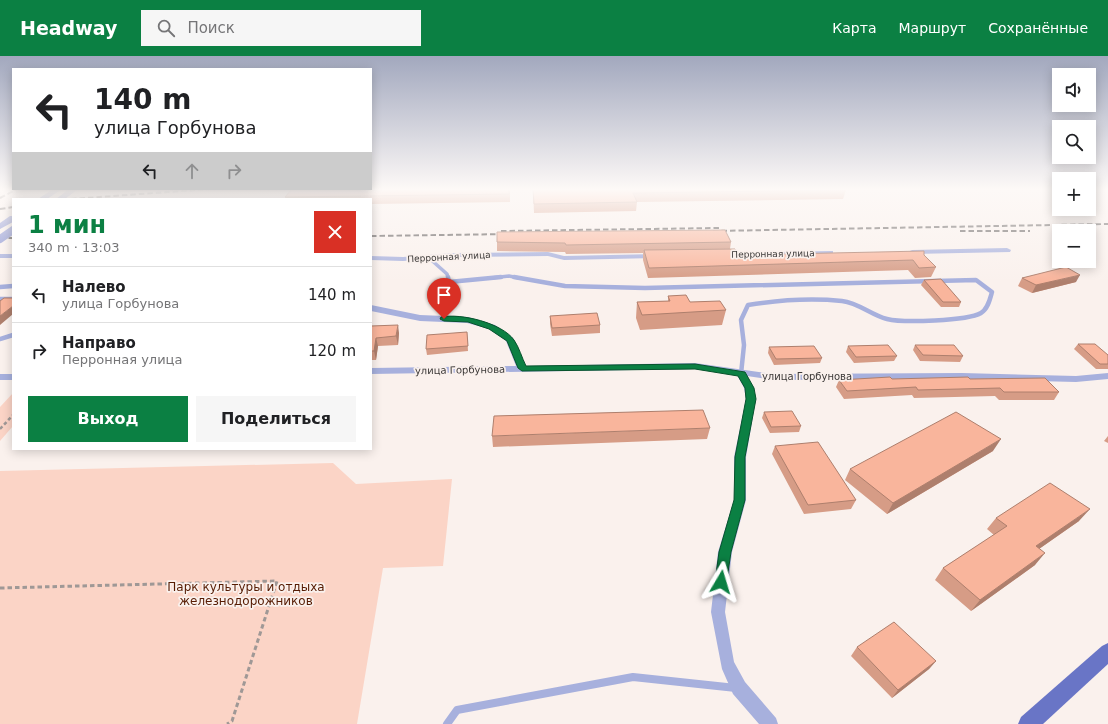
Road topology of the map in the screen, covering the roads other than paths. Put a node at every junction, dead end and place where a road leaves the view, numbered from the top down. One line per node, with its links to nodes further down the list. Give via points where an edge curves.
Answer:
1 (10, 220): 2 (main road)
2 (0, 227)
3 (12, 231): 4 (main road, bridge)
4 (0, 239)
5 (1007, 250): 6 (street)
6 (904, 252)
7 (841, 253): 8 (street, Перронная улица)
8 (714, 255)
9 (0, 256): 10 (street)
10 (12, 256)
11 (667, 256): 12 (street, Перронная улица, via 564,258 548,254)
12 (428, 257): 13 (street, Перронная улица); 23 (lane, via 447,274 448,282 509,276 565,286 645,288 976,280 992,292 986,308 980,314 951,319 888,319 854,303 842,301 770,301 748,305 742,312 740,321 744,345)
13 (372, 258)
14 (12, 286): 15 (lane)
15 (0, 287)
16 (0, 299): 17 (lane)
17 (12, 299)
18 (372, 308): 21 (street, via 420,318 468,320 492,327 510,340)
19 (12, 335): 20 (lane)
20 (0, 339)
21 (522, 368): 22 (street, улица Горбунова); 23 (street, улица Горбунова, via 695,366)
22 (372, 371)
23 (741, 374): 24 (street, улица Горбунова, via 772,377 962,376 1076,379); 28 (street, via 749,388 751,399 740,457 740,500 725,552 718,612 727,664)
24 (1108, 376)
25 (12, 377): 26 (street)
26 (0, 378)
27 (1108, 652): 31 (main road)
28 (739, 688): 29 (lane, via 633,677 457,710); 30 (street)
29 (447, 724)
30 (770, 724)
31 (1028, 724)

